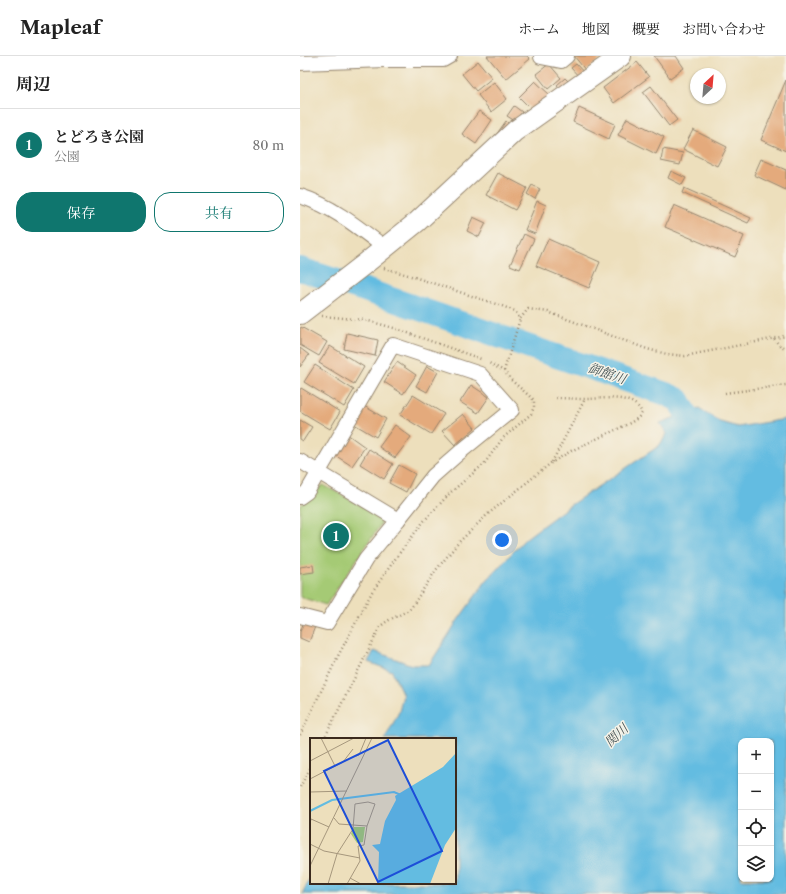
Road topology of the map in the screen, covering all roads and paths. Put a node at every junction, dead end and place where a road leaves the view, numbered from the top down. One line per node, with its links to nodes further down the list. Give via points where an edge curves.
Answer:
1 (450, 56): 5 (street, via 444,60)
2 (567, 56): 4 (street, via 561,61)
3 (621, 56): 8 (street, via 515,131 417,222)
4 (541, 57)
5 (385, 58): 6 (street)
6 (300, 63)
7 (300, 196): 8 (street, via 325,206)
8 (384, 247): 9 (street)
9 (361, 267): 10 (street); 11 (path, via 408,275 515,311)
10 (308, 312): 15 (path, via 365,320 394,328 477,357)
11 (520, 319): 13 (path, via 528,309 537,309 647,349 685,356); 15 (path)
12 (786, 336): 13 (path)
13 (774, 339): 14 (path, via 781,347)
14 (786, 347)
15 (504, 371): 26 (path, via 510,380 534,400 531,414 504,438 484,464 424,521 398,555 372,592)
16 (786, 385): 17 (path)
17 (725, 393)
18 (556, 398): 19 (path)
19 (585, 399): 21 (path); 21 (path, via 615,397 634,404 642,413 630,423)
20 (300, 461): 22 (street)
21 (551, 463): 27 (path, via 488,514 459,542 406,612 392,617 380,627)
22 (319, 472): 23 (street, via 307,492); 24 (street); 24 (street, via 393,345 480,374 512,410 433,476)
23 (300, 497)
24 (398, 520): 25 (street, via 366,560 327,623)
25 (300, 616)
26 (300, 735)
27 (324, 738)
28 (310, 769): 29 (path)
29 (300, 787)

